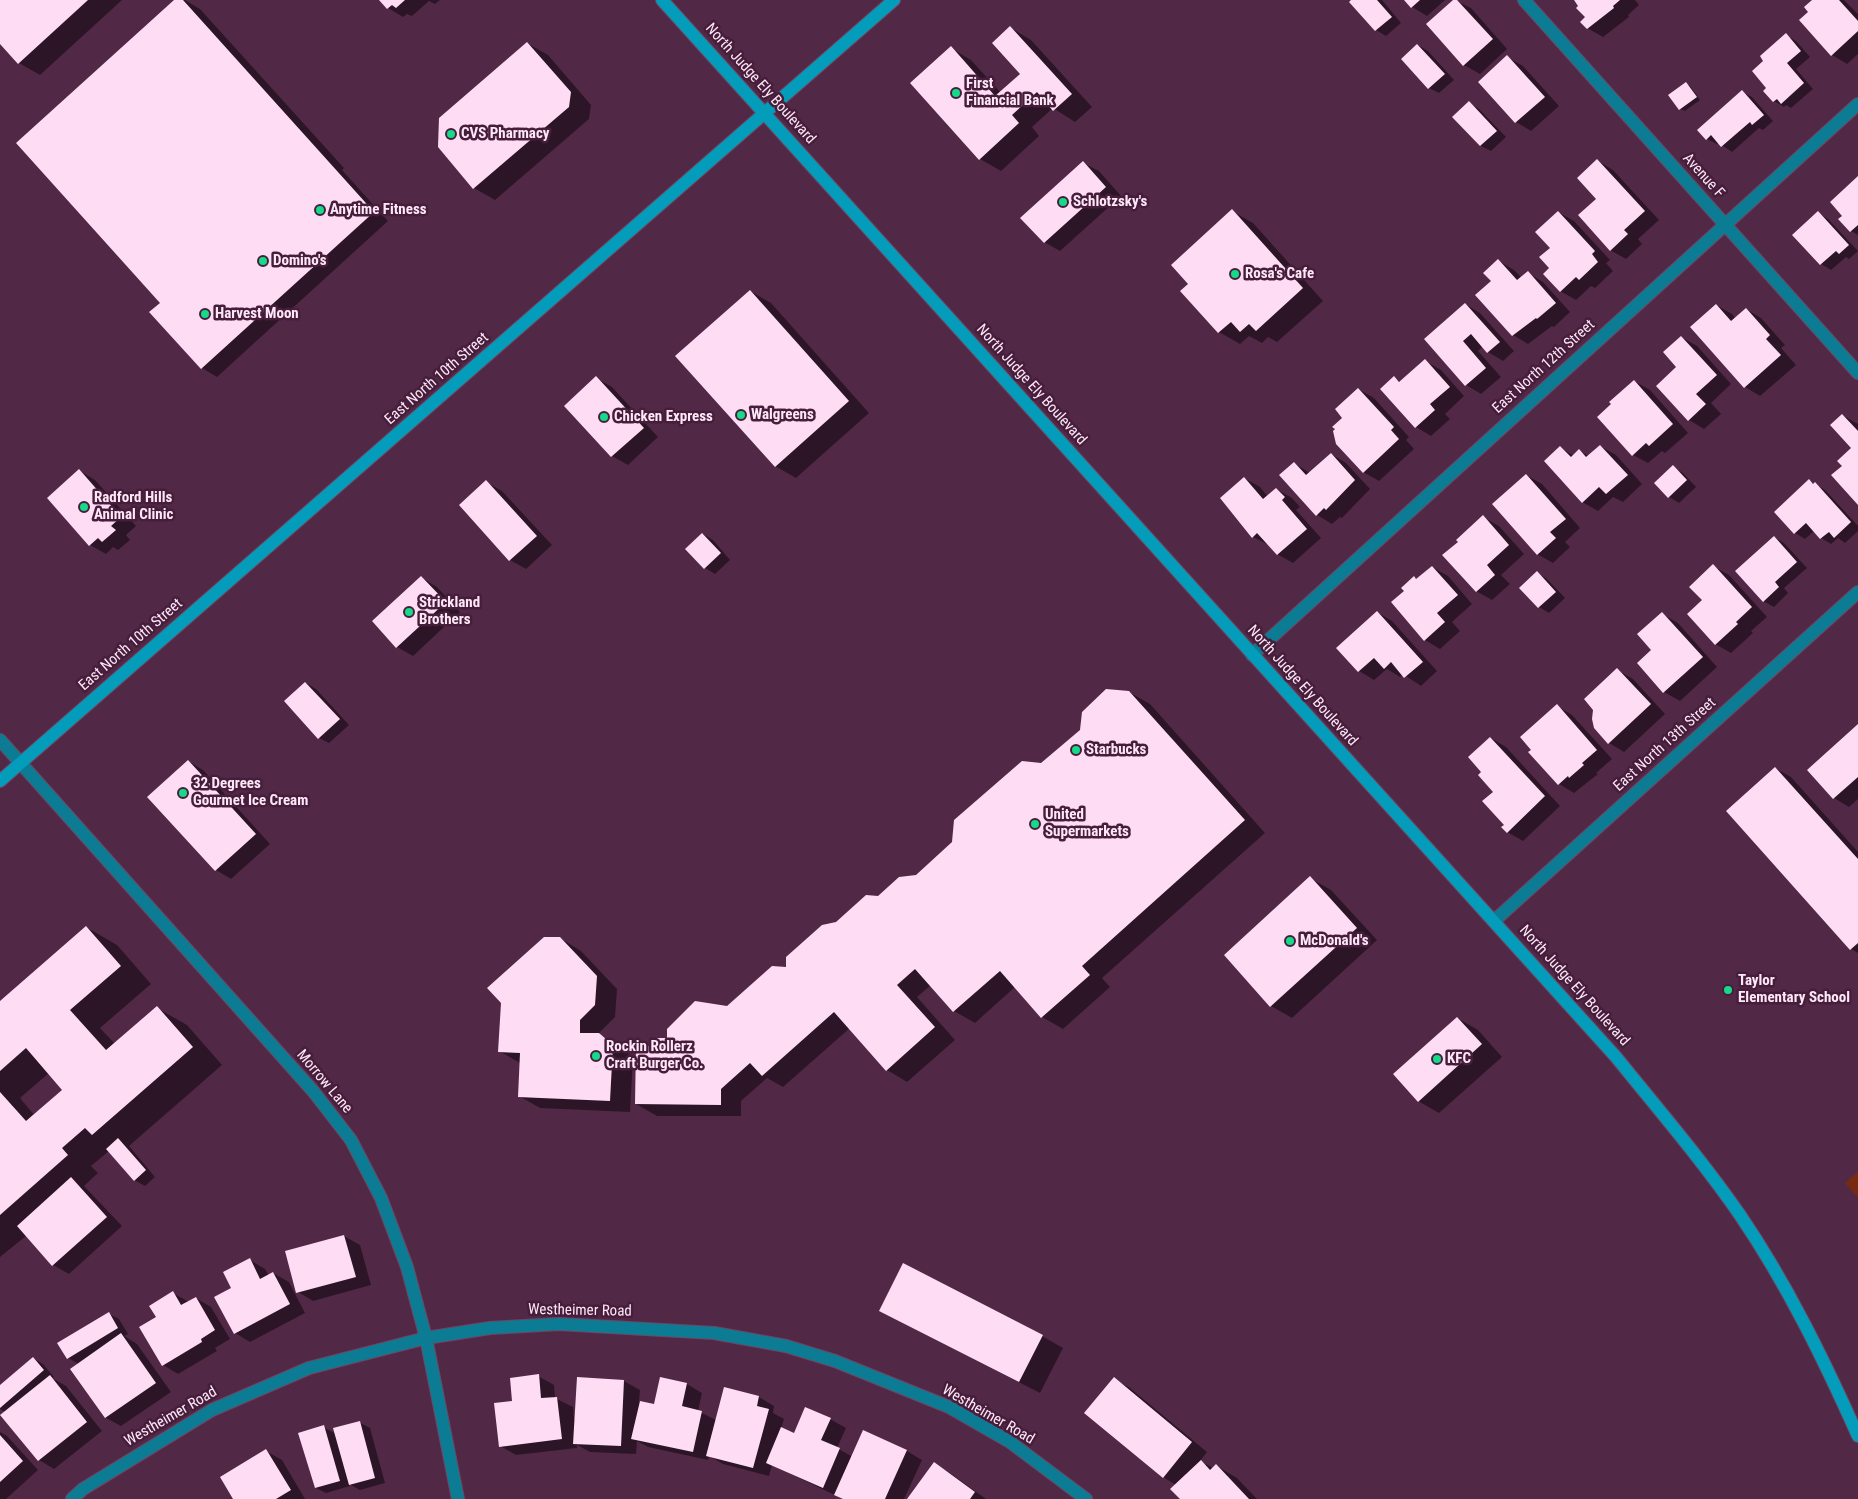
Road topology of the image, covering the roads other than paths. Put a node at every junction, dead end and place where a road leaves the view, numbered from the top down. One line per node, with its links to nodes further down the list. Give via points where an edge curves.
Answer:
1 (662, 0): 5 (main road, North Judge Ely Boulevard)
2 (894, 0): 5 (main road, East North 10th Street)
3 (1524, 0): 6 (street, Avenue F)
4 (1858, 104): 6 (street, East North 12th Street)
5 (765, 114): 9 (main road, North Judge Ely Boulevard); 11 (main road, East North 10th Street)
6 (1724, 224): 7 (street, Avenue F); 9 (street, East North 12th Street)
7 (1858, 373)
8 (1858, 592): 13 (street, East North 13th Street)
9 (1252, 655): 13 (main road, North Judge Ely Boulevard)
10 (0, 740): 11 (street, Morrow Lane)
11 (21, 763): 12 (main road, East North 10th Street); 14 (street, Morrow Lane, via 313,1091 351,1140 381,1198 407,1267)
12 (0, 781)
13 (1494, 922): 15 (main road, North Judge Ely Boulevard, via 1616,1057 1740,1215 1790,1297 1830,1373)
14 (426, 1338): 16 (street, Westheimer Road, via 309,1368 212,1410 83,1489); 17 (street, Morrow Lane); 18 (street, Westheimer Road, via 490,1328 559,1324 714,1333 786,1346 835,1361 949,1407 1010,1442)
15 (1858, 1436)
16 (72, 1499)
17 (458, 1499)
18 (1086, 1499)

